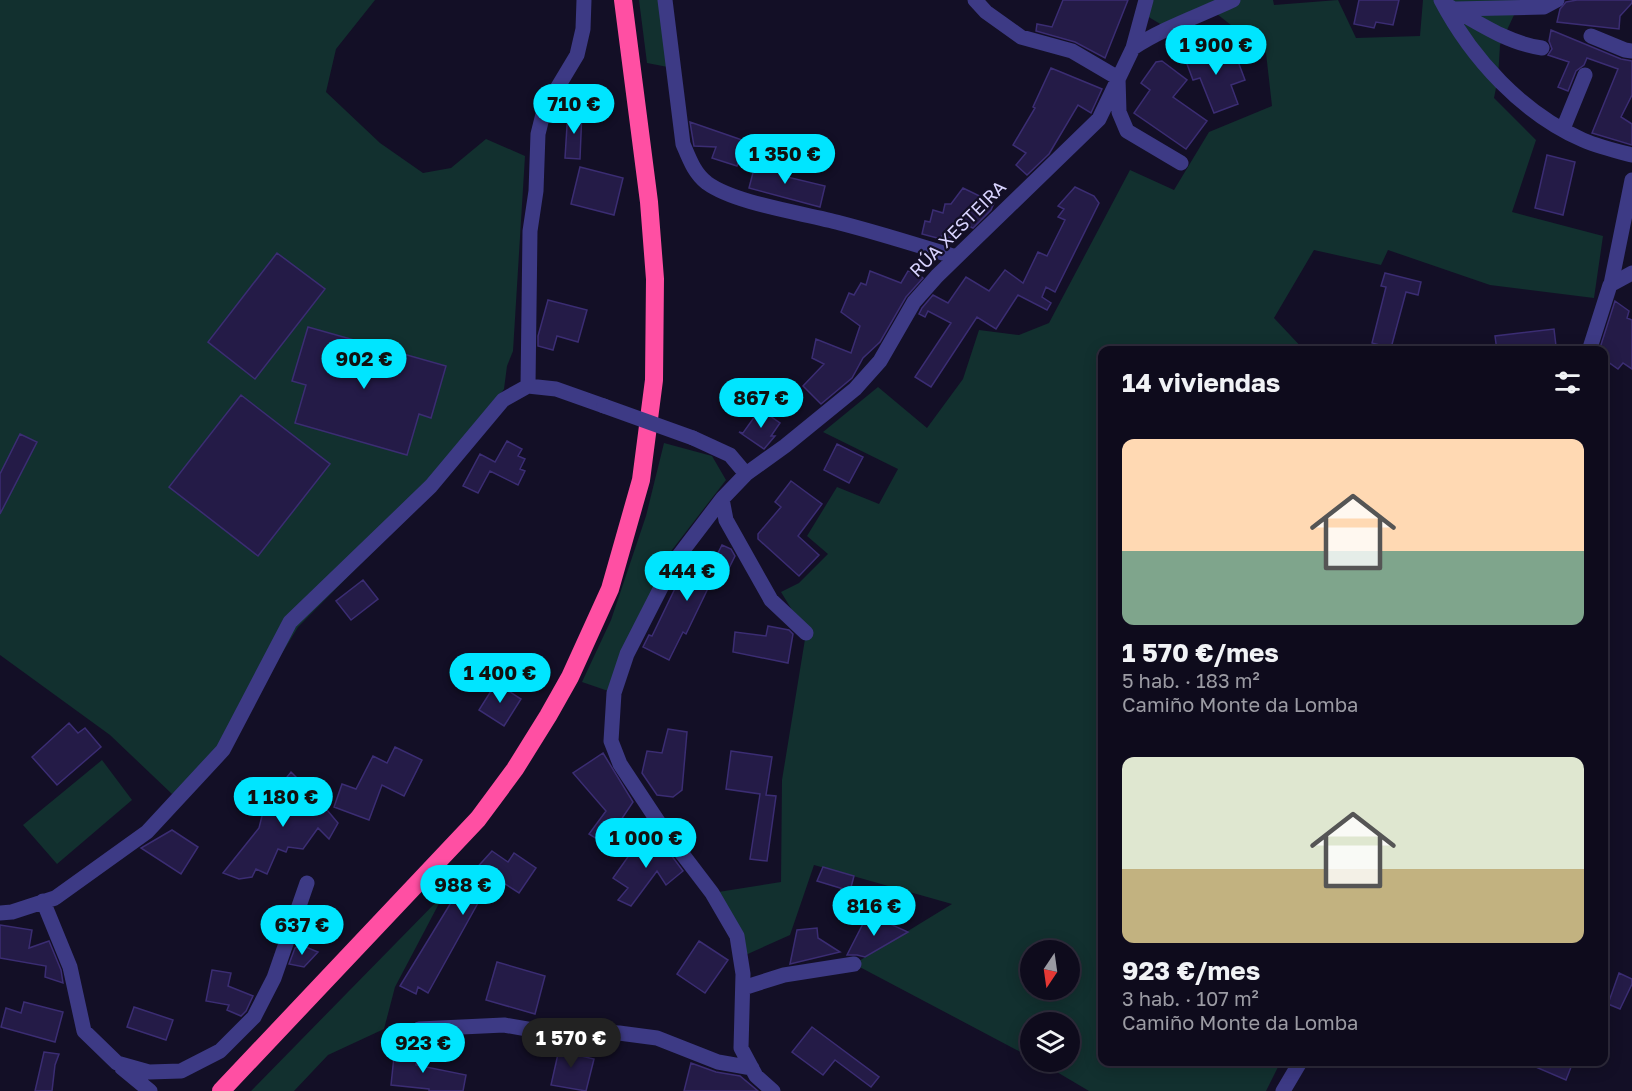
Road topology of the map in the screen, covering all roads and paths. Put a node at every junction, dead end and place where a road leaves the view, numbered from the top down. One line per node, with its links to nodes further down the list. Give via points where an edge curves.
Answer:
1 (584, 0): 23 (street, via 577,55 544,110 538,134 530,231)
2 (623, 0): 38 (highway, via 648,190 655,279 654,380 641,480 610,590 548,716 478,819)
3 (665, 0): 19 (street, via 683,144 691,164 706,182 726,193)
4 (975, 0): 14 (street, via 1021,37 1072,51)
5 (1146, 0): 10 (street, RÚA XESTEIRA)
6 (1233, 0): 10 (street, via 1155,34)
7 (1557, 0): 8 (street, via 1544,7)
8 (1446, 4): 11 (street, via 1504,36); 15 (street, via 1450,18 1481,60 1522,104)
9 (1591, 36): 12 (street)
10 (1133, 48): 14 (street, RÚA XESTEIRA)
11 (1542, 48)
12 (1632, 51)
13 (1585, 75): 15 (street, via 1564,124)
14 (1118, 78): 17 (street, via 1119,112 1127,131); 19 (street, RÚA XESTEIRA, via 1099,119)
15 (1559, 127): 16 (street, via 1585,141)
16 (1632, 155)
17 (1181, 163)
18 (1632, 180): 21 (street)
19 (956, 257): 24 (street, RÚA XESTEIRA, via 914,302 880,361 855,389)
20 (1632, 273): 21 (street)
21 (1611, 284): 22 (street)
22 (1591, 346)
23 (528, 386): 24 (street, bridge, via 556,389 693,438 730,455); 28 (street, via 503,400 431,486 290,622 223,750 147,832 55,898)
24 (746, 474): 25 (street, RÚA XESTEIRA)
25 (722, 499): 26 (street, via 726,520 771,600); 31 (street, RÚA XESTEIRA, via 674,562 627,654 614,693 611,741 620,764 712,893 737,936)
26 (806, 633)
27 (307, 883): 33 (street, via 274,978 254,1017 220,1052 181,1071 149,1072)
28 (43, 901): 29 (street); 33 (street, via 70,967 84,1031)
29 (0, 913)
30 (854, 964): 31 (street, via 784,975)
31 (743, 988): 36 (street, RÚA XESTEIRA, via 741,1048)
32 (419, 1029): 36 (street, via 504,1025 619,1033 657,1038 718,1062)
33 (117, 1063): 37 (street)
34 (1297, 1066): 40 (street)
35 (1299, 1066): 41 (street)
36 (752, 1068): 39 (street)
37 (150, 1091)
38 (221, 1091)
39 (773, 1091)
40 (1283, 1091)
41 (1295, 1091)

